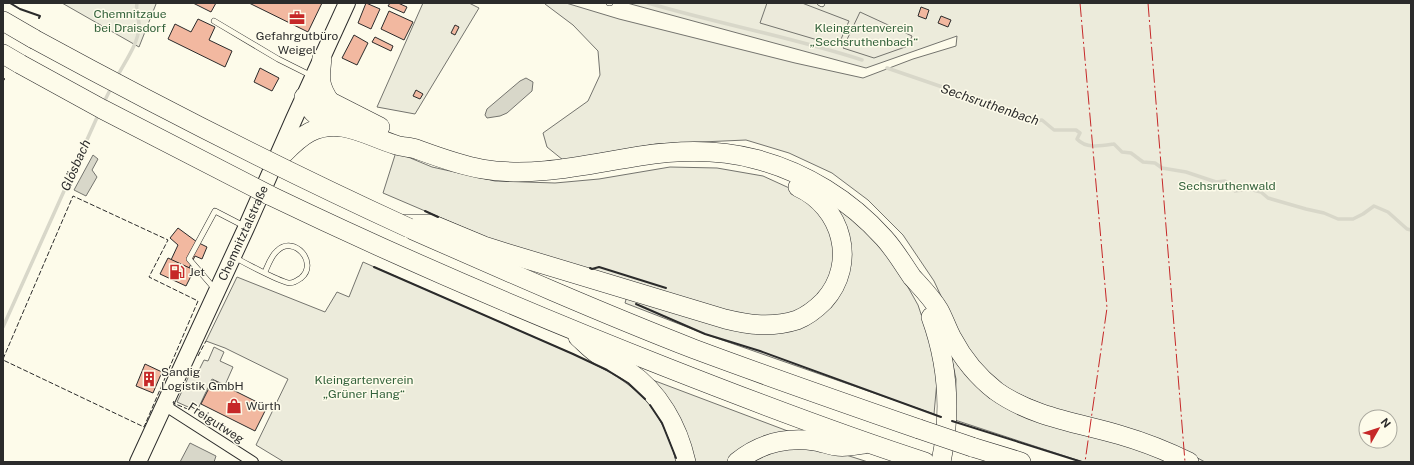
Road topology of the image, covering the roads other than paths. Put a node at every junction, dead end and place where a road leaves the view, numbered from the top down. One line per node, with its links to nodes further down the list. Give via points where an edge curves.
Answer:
1 (347, 3): 5 (main road, Chemnitztalstraße)
2 (3, 21): 13 (highway, bridge, via 225,141)
3 (214, 21): 6 (lane)
4 (3, 54): 19 (highway, bridge, via 213,167 326,222)
5 (322, 58): 6 (main road, Chemnitztalstraße); 8 (highway, via 320,82)
6 (313, 77): 7 (main road, Chemnitztalstraße)
7 (304, 97): 8 (highway, via 321,97); 9 (highway, via 313,113); 12 (main road, Chemnitztalstraße)
8 (330, 102): 10 (highway, via 401,138)
9 (338, 125): 10 (highway); 12 (highway, via 306,134)
10 (415, 149): 11 (highway, via 461,165 508,172 559,170 678,152 716,152)
11 (751, 158): 13 (highway, via 772,175 808,191 819,200 834,220 842,248 838,278 830,294 814,310 782,324 755,324 725,318 484,246 431,224); 17 (highway, via 772,163 811,181 852,208 884,238)
12 (274, 163): 14 (main road, Chemnitztalstraße)
13 (407, 226): 28 (highway, bridge, via 522,278 694,348 819,395)
14 (246, 228): 15 (main road, Chemnitztalstraße); 18 (lane, via 215,211 189,259)
15 (233, 256): 16 (lane); 18 (main road, Chemnitztalstraße)
16 (265, 272): 16 (lane, via 288,283 297,281 305,275 306,258 297,247 283,247 277,251)
17 (911, 275): 27 (highway, via 932,320 943,362 947,405); 29 (highway, via 938,307 963,356 983,379 1005,397 1038,412 1136,440)
18 (217, 291): 20 (main road, Chemnitztalstraße)
19 (570, 329): 21 (highway, via 726,391); 25 (highway, via 598,355 629,372 655,397 673,423)
20 (164, 405): 23 (main road, Chemnitztalstraße); 24 (street, Freigutweg)
21 (870, 443): 22 (highway); 26 (highway, via 838,447 804,440 779,441 753,451)
22 (919, 460)
23 (138, 462)
24 (253, 462)
25 (686, 462)
26 (737, 462)
27 (941, 462)
28 (1021, 462)
29 (1189, 462)

